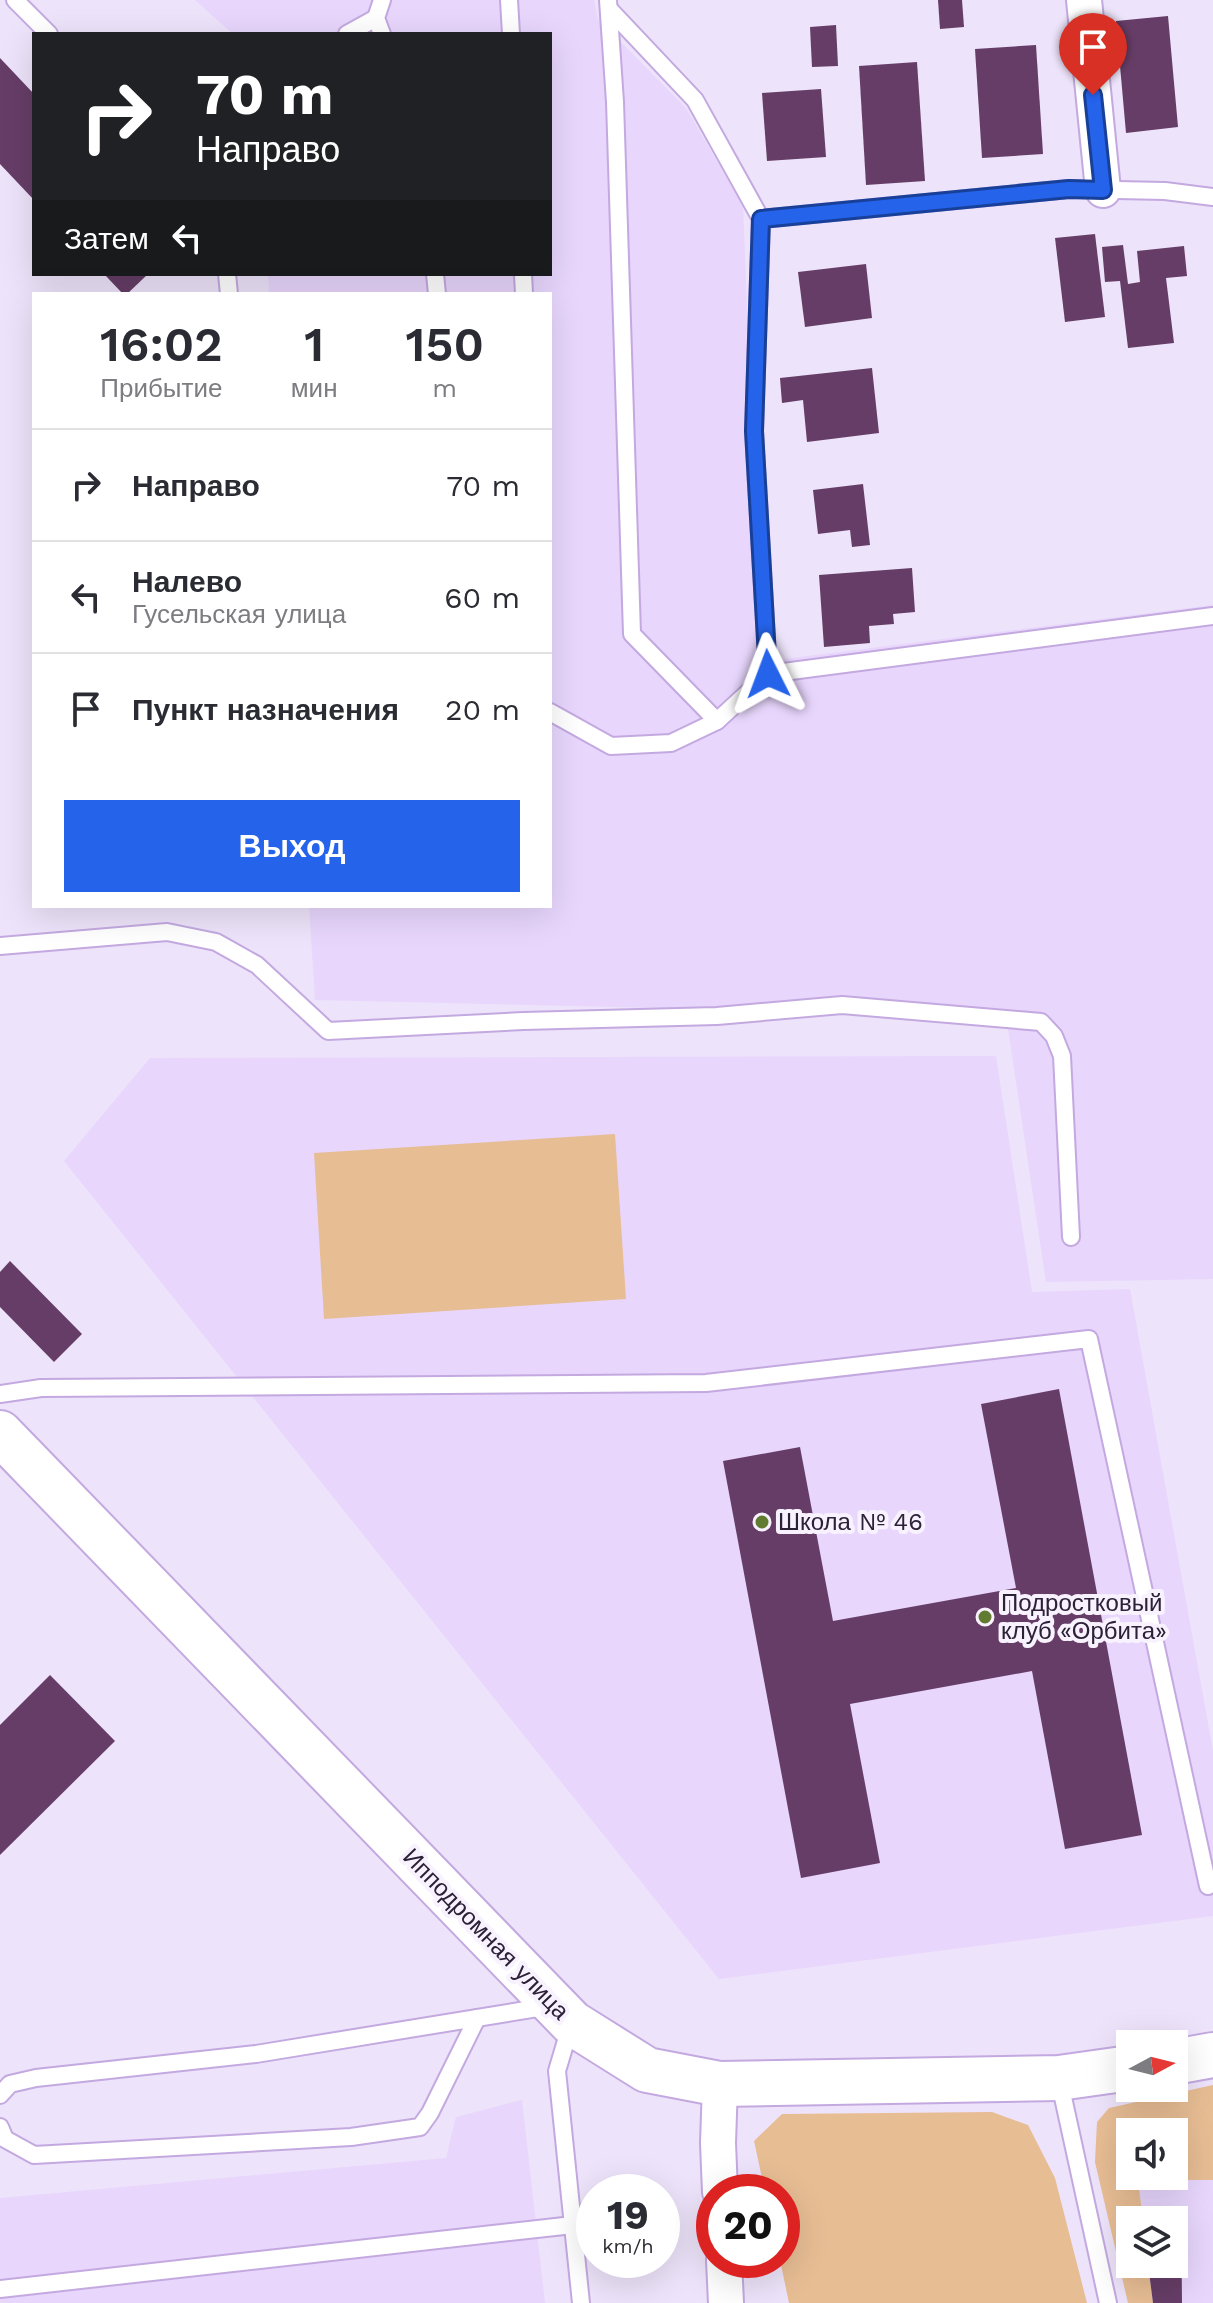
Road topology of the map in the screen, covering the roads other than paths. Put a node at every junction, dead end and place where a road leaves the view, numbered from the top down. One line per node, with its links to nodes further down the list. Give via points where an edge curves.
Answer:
1 (15, 0): 7 (lane)
2 (382, 0): 6 (lane)
3 (509, 0): 9 (lane)
4 (1084, 0): 10 (street)
5 (609, 6): 12 (lane, via 695,100); 16 (lane, via 632,634)
6 (379, 26): 8 (lane)
7 (47, 32)
8 (355, 32)
9 (511, 32)
10 (1103, 190): 11 (lane); 12 (lane)
11 (1213, 197)
12 (761, 219): 14 (lane, via 754,431)
13 (1213, 616): 14 (lane)
14 (768, 674): 16 (lane)
15 (552, 713): 16 (lane, via 611,746 671,743)
16 (717, 721)
17 (0, 946): 18 (lane, via 167,932 216,942 257,965 328,1031 717,1016 842,1005 1041,1022 1062,1056)
18 (1071, 1237)
19 (0, 1394): 21 (lane, via 41,1388 706,1383 1089,1339)
20 (0, 1433): 22 (street, Ипподромная улица)
21 (1208, 1886)
22 (563, 2014): 23 (lane); 28 (street, Ипподромная улица, via 647,2070); 32 (lane, via 557,2071)
23 (477, 2018): 29 (lane, via 256,2054 36,2078 10,2084); 30 (lane, via 430,2113 420,2127 401,2132 34,2155 5,2139)
24 (1213, 2055): 25 (street)
25 (1188, 2059)
26 (1116, 2070): 27 (street, Ипподромная улица)
27 (1059, 2078): 28 (street, Ипподромная улица); 37 (lane)
28 (720, 2084): 31 (street)
29 (0, 2095)
30 (0, 2127)
31 (719, 2174)
32 (573, 2225): 34 (lane); 35 (lane)
33 (725, 2278): 36 (street)
34 (0, 2289)
35 (581, 2303)
36 (726, 2303)
37 (1108, 2303)

